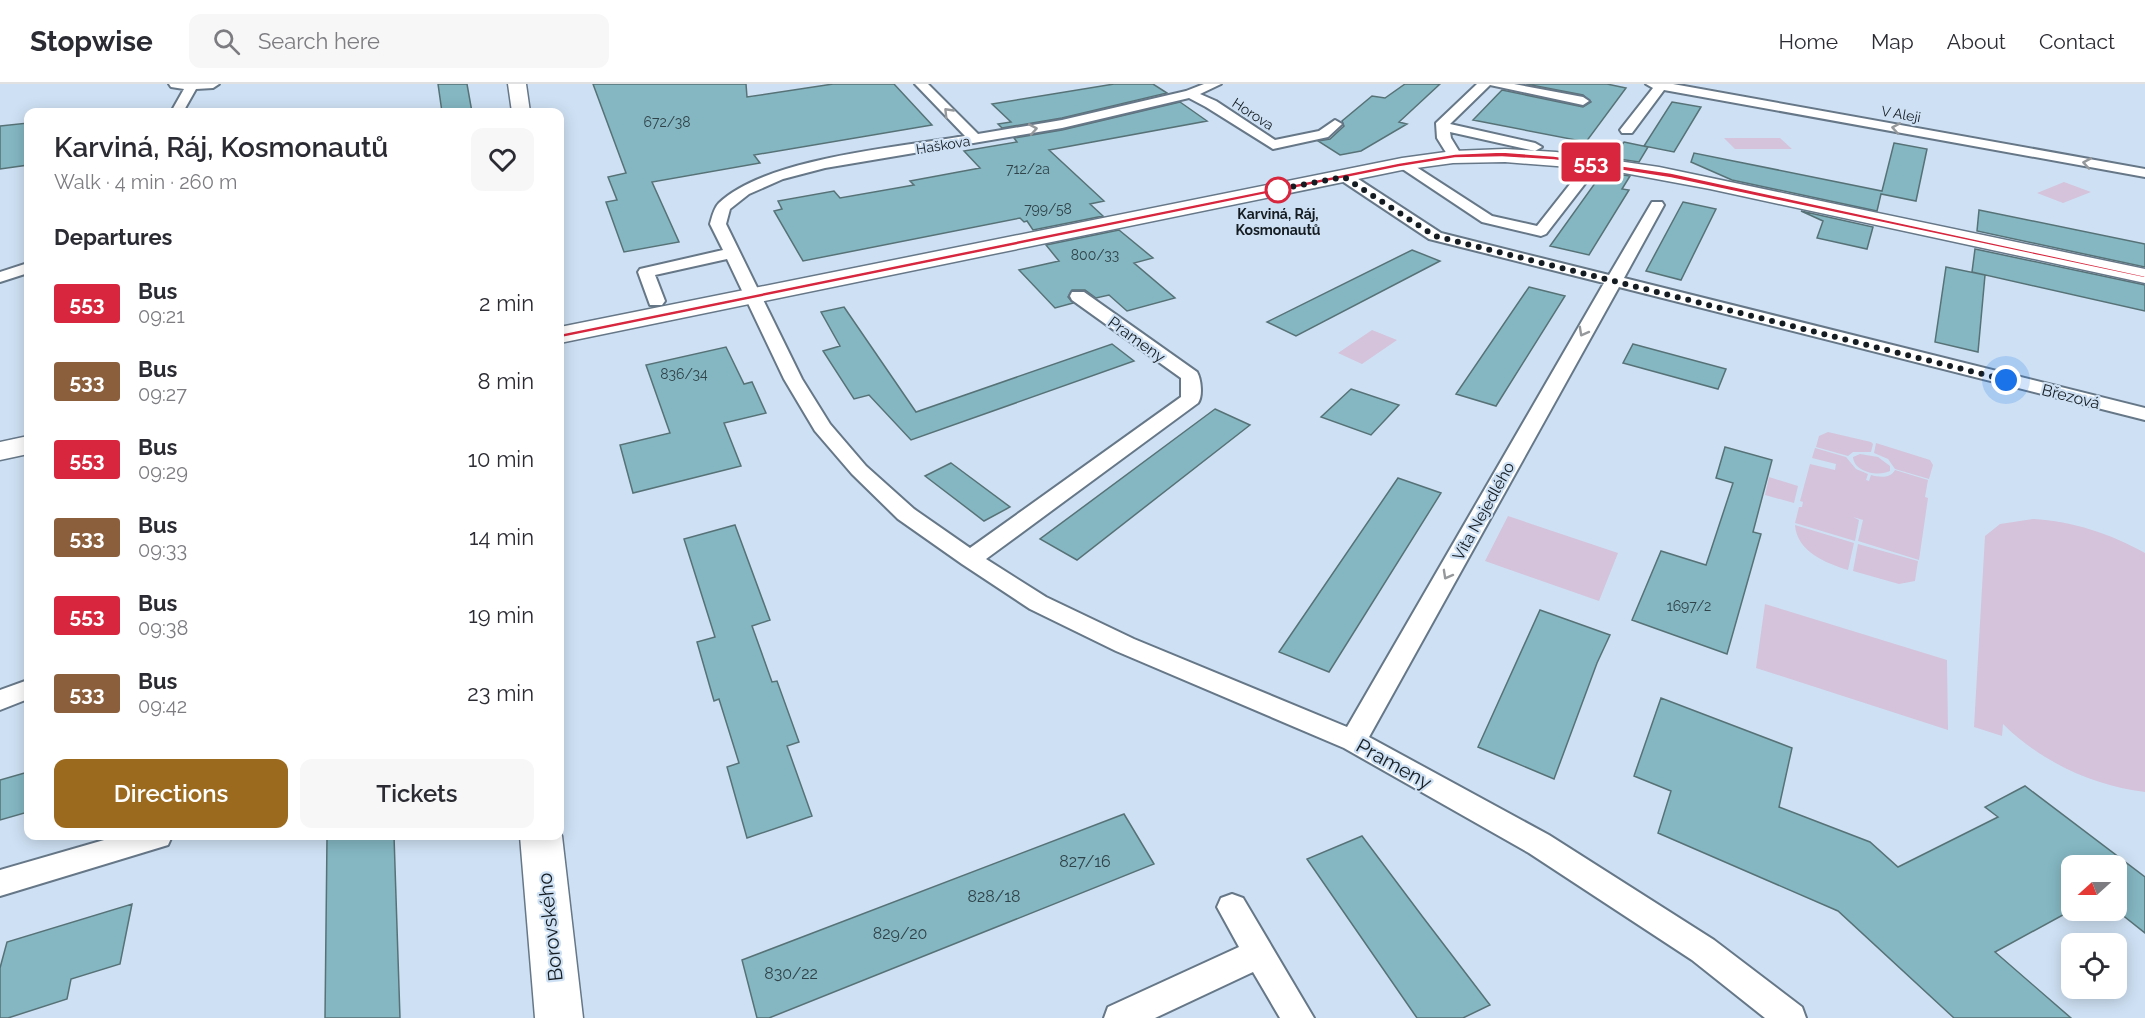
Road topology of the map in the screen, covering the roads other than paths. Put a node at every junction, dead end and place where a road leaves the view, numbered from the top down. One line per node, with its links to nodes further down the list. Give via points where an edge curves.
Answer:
1 (175, 84): 10 (street)
2 (213, 84): 10 (street)
3 (517, 84): 17 (street)
4 (921, 84): 21 (street, one-way to 4)
5 (1215, 84): 12 (street, Haškova)
6 (1484, 84): 19 (street, via 1443,123)
7 (1495, 84): 11 (street)
8 (1739, 84): 13 (street)
9 (1656, 85): 13 (street, V Aleji); 20 (street)
10 (192, 86): 16 (street)
11 (1542, 93): 14 (street); 15 (street)
12 (1190, 94): 18 (street, Horova, via 1273,145 1323,134); 21 (street, Haškova, one-way to 12, via 1072,122)
13 (1730, 98): 26 (street, V Aleji, one-way to 13)
14 (1583, 101)
15 (1533, 104)
16 (179, 108)
17 (520, 108)
18 (1335, 124)
19 (1444, 127): 22 (street); 23 (street, via 1444,138)
20 (1627, 130)
21 (975, 139): 29 (street, Haškova, via 824,164 778,176 744,191 723,207 718,224)
22 (1535, 147)
23 (1455, 156): 24 (street, via 1502,155); 25 (street)
24 (1594, 163): 25 (street, via 1541,231 1487,219); 31 (street, via 1671,175)
25 (1402, 164): 27 (street)
26 (2145, 173)
27 (1344, 177): 33 (street, Březová, via 1435,236); 34 (street)
28 (1657, 205): 33 (street)
29 (730, 253): 34 (street, Haškova); 36 (street, via 646,272)
30 (24, 269): 32 (street)
31 (2145, 276)
32 (0, 277)
33 (1612, 281): 38 (street, Březová); 44 (street, Víta Nejedlého, one-way to 44)
34 (753, 296): 37 (street); 41 (street, Prameny, via 793,379 822,427 859,470 906,514)
35 (1078, 296): 41 (street, Prameny, via 1190,376 1191,399)
36 (656, 301)
37 (564, 334)
38 (2145, 414)
39 (24, 447): 40 (street)
40 (0, 452)
41 (970, 559): 44 (street, Prameny, via 1038,603 1125,645)
42 (24, 691): 43 (street)
43 (0, 700)
44 (1353, 741): 53 (street, Prameny, via 1539,844 1703,950)
45 (145, 840): 47 (street)
46 (541, 840): 50 (street, Borovského)
47 (0, 883)
48 (1232, 907): 49 (street)
49 (1258, 954): 51 (street); 52 (street)
50 (559, 1018)
51 (1120, 1018)
52 (1298, 1018)
53 (1790, 1018)

